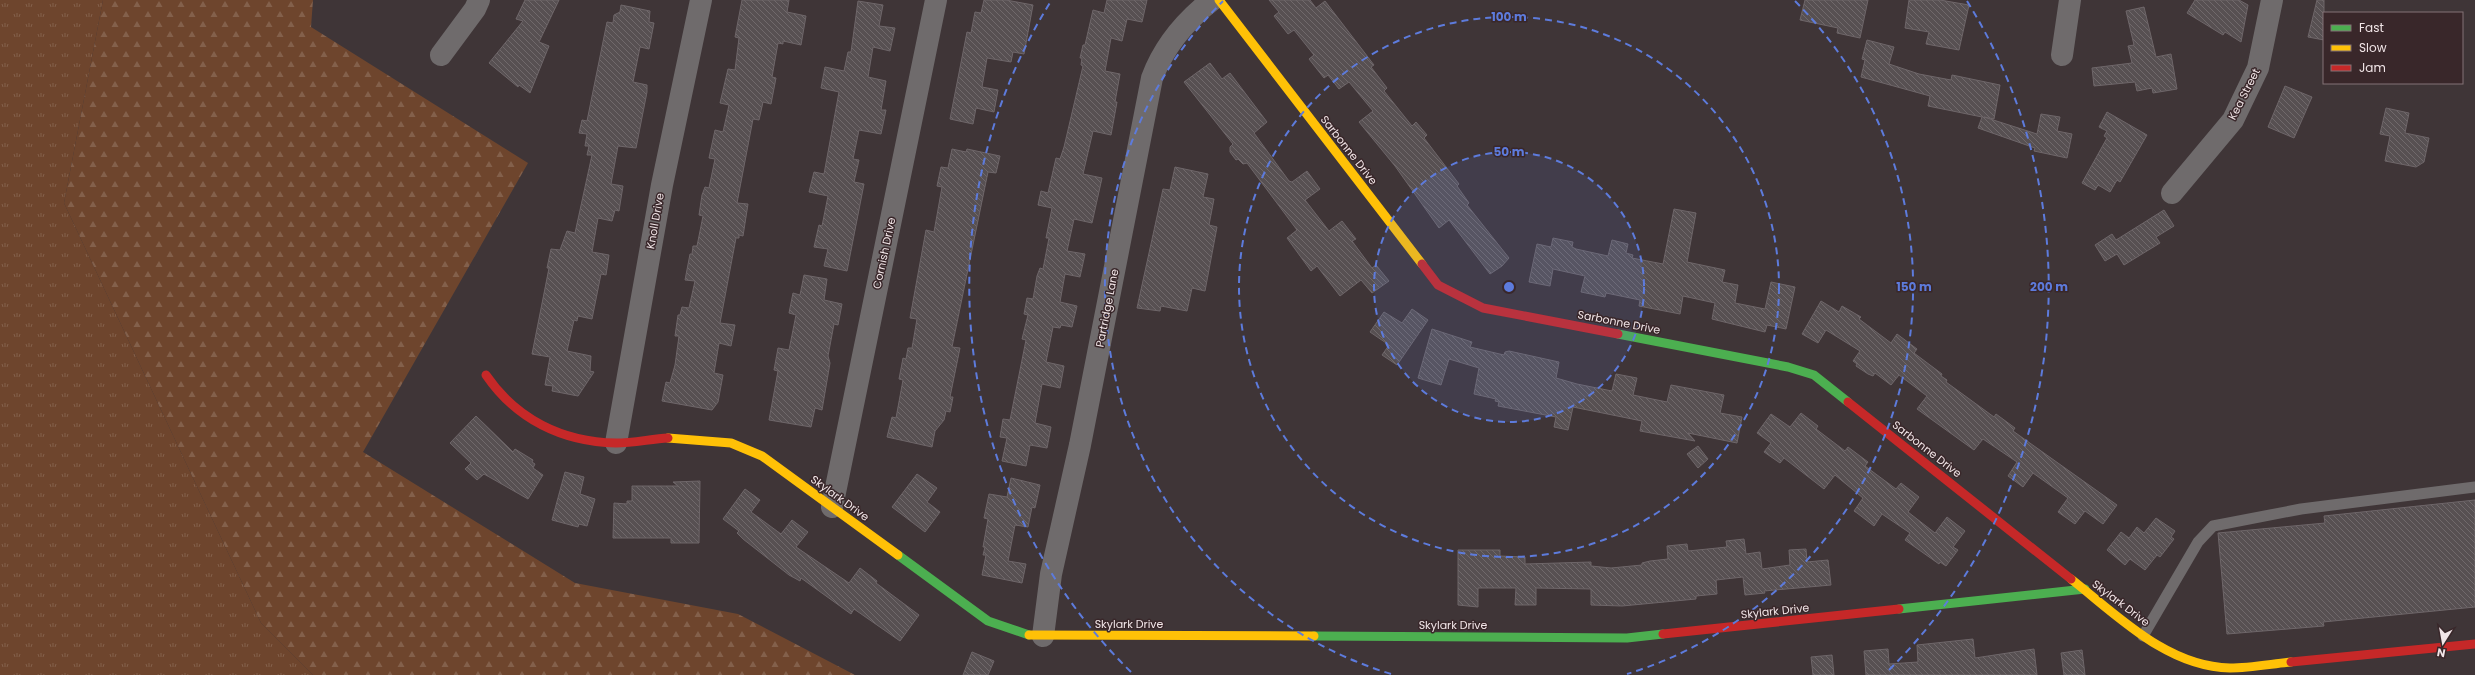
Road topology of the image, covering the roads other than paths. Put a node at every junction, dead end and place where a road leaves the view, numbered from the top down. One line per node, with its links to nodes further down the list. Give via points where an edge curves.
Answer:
1 (479, 0): 8 (street)
2 (701, 0): 12 (street, Knoll Drive, via 662,185)
3 (936, 0): 14 (street, Cornish Drive)
4 (1212, 0): 16 (street, Partridge Lane, via 1191,16 1160,55 1152,78 1052,574)
5 (1219, 0): 15 (street, Sarbonne Drive, via 1438,285 1482,308 1788,367 1814,375)
6 (2070, 0): 9 (street)
7 (2272, 0): 10 (street, Kea Street, via 2258,68 2233,120)
8 (441, 55)
9 (2062, 55)
10 (2172, 193)
11 (486, 375): 12 (street, Skylark Drive, via 498,393 526,418 569,438)
12 (616, 444): 14 (street, Skylark Drive, via 673,437 731,443 762,456)
13 (2475, 487): 17 (lane, via 2301,509 2213,526 2198,542)
14 (832, 507): 16 (street, Skylark Drive, via 988,621 1026,635)
15 (2085, 589): 16 (street, Skylark Drive, via 1627,638); 17 (street, Skylark Drive)
16 (1043, 636)
17 (2143, 636): 18 (street, Skylark Drive, via 2172,654 2205,665 2230,668)
18 (2475, 644)

